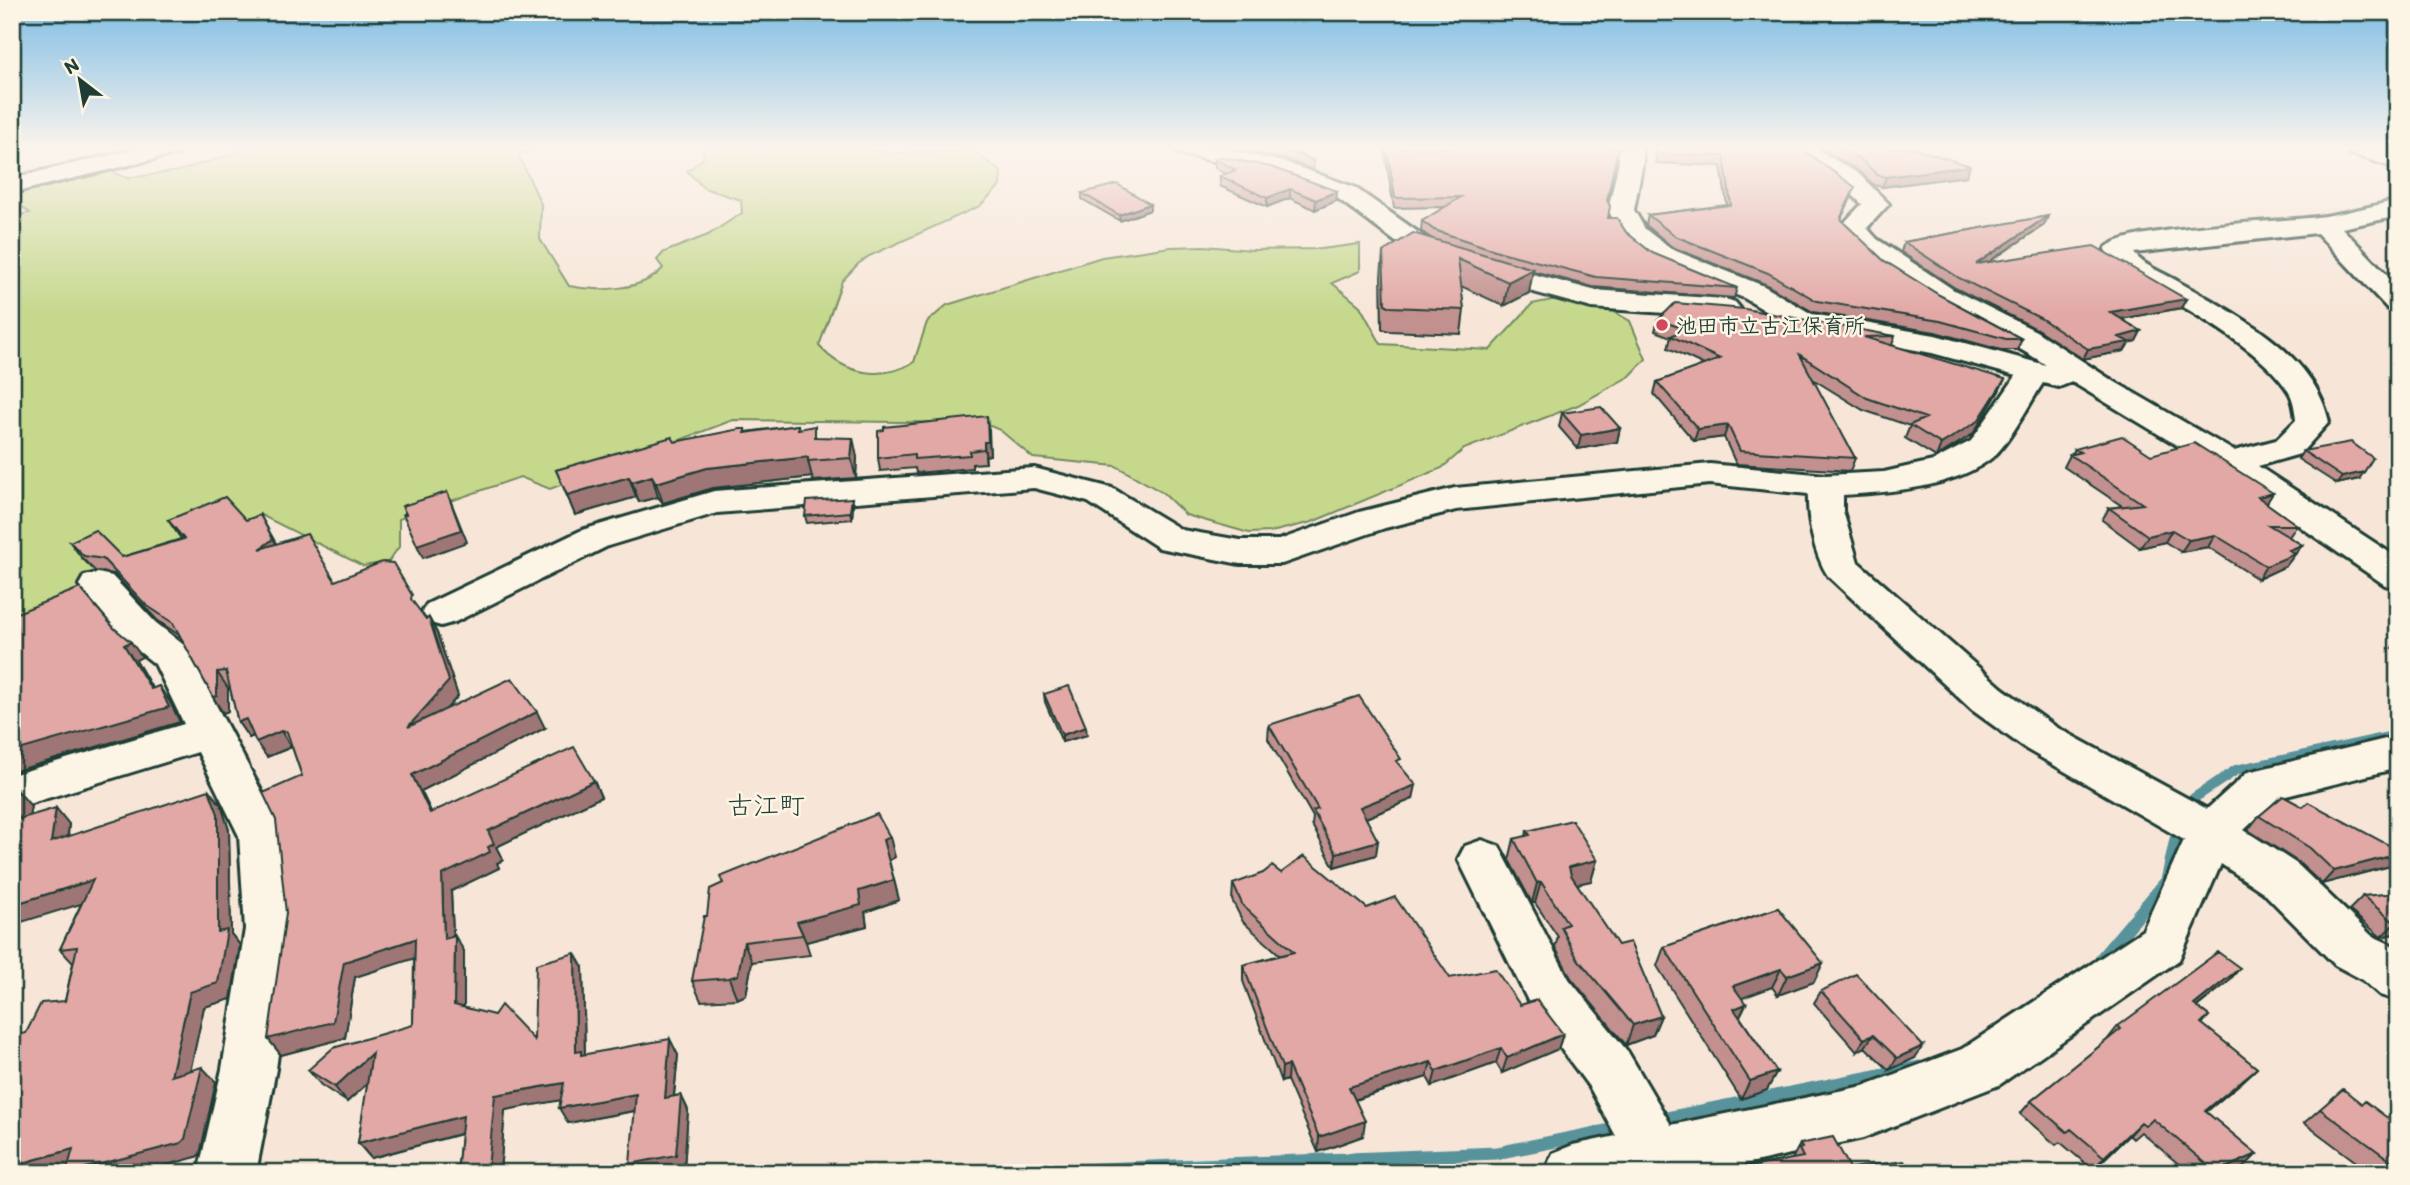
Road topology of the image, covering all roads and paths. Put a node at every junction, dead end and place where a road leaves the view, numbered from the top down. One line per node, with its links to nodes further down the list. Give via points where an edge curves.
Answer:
1 (1361, 203): 7 (street, via 1422,248 1591,299 1742,309)
2 (1622, 203): 7 (street, via 1621,210 1634,234 1661,255 1754,292)
3 (1875, 203): 9 (street, via 1853,227 1867,245 1944,296 2025,337)
4 (2398, 208): 5 (street)
5 (2324, 224): 6 (street); 10 (street, via 2139,242 2119,249 2124,261 2256,343 2307,395 2313,422 2288,447)
6 (2398, 303)
7 (1802, 321): 8 (street, via 1935,344)
8 (2034, 373): 9 (street); 11 (street, via 1983,448 1973,454 1944,469 1884,482)
9 (2099, 386): 10 (street)
10 (2230, 463): 12 (street)
11 (1826, 485): 14 (street, via 1710,474 1455,499 1372,520 1282,552 1240,552 1172,540 1100,495 1034,478 714,502 595,538); 18 (street, via 1825,511 1841,567 1987,699 2040,738)
12 (2398, 576)
13 (98, 585): 15 (street, via 141,632 171,656)
14 (441, 612)
15 (210, 732): 17 (street); 22 (street, via 262,836 270,929 249,1069)
16 (2398, 752): 18 (street, via 2264,784)
17 (12, 792)
18 (2211, 833): 20 (street, via 2280,878 2353,950); 21 (street, via 2161,945 1980,1067 1863,1112)
19 (1482, 859): 21 (street, via 1550,995 1609,1070)
20 (2398, 979)
21 (1660, 1164): 23 (street)
22 (227, 1173)
23 (1573, 1173)

